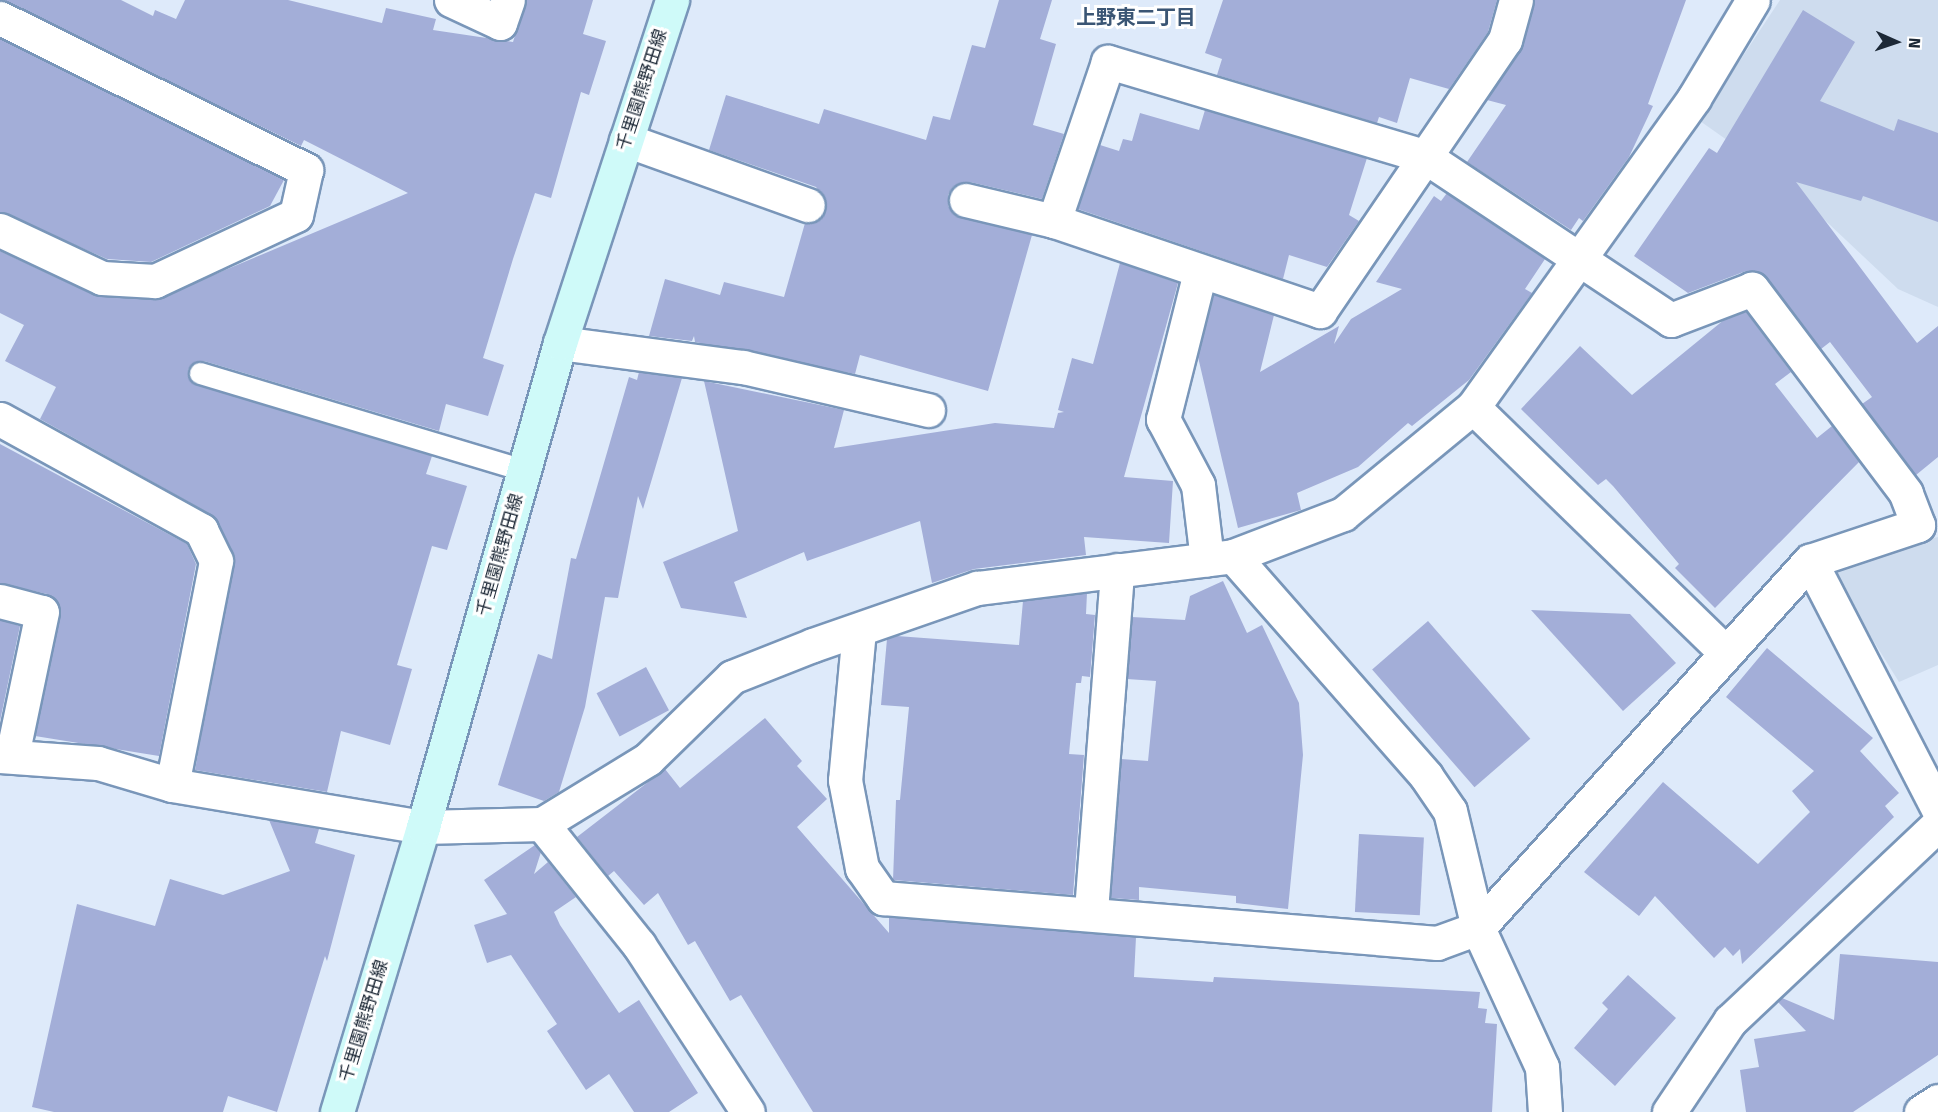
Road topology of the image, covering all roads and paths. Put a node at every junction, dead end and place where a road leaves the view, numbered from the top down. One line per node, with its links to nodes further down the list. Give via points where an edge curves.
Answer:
1 (451, 0): 2 (street, via 500,23)
2 (508, 0)
3 (672, 0): 7 (street, 千里園熊野田線)
4 (1516, 0): 8 (street, via 1505,40)
5 (1753, 0): 13 (street, via 1694,98)
6 (0, 18): 12 (street, via 306,170 296,215 155,281 102,278)
7 (626, 140): 10 (street); 15 (street, 千里園熊野田線)
8 (1424, 156): 11 (street, via 1108,62); 13 (street); 14 (street, via 1320,311)
9 (966, 200): 11 (street)
10 (808, 205)
11 (1054, 220): 14 (street)
12 (0, 230)
13 (1580, 261): 17 (street); 22 (street, via 1671,320 1752,289 1906,492 1918,525)
14 (1200, 272): 21 (street, via 1163,420 1197,484)
15 (560, 343): 18 (street, via 742,367); 20 (street, 千里園熊野田線)
16 (200, 373): 20 (lane)
17 (1473, 407): 21 (street, via 1343,514); 26 (street)
18 (928, 410)
19 (0, 419): 28 (street, via 201,530 216,561)
20 (524, 470): 32 (street, 千里園熊野田線)
21 (1220, 557): 23 (street); 34 (street, via 1426,776 1450,811)
22 (1810, 561): 26 (street); 29 (street)
23 (1117, 570): 25 (street, via 977,588); 33 (street)
24 (0, 601): 27 (street, via 42,612)
25 (859, 630): 30 (street, via 732,677 648,759); 33 (street, via 845,780 862,868 883,898)
26 (1726, 653): 34 (street)
27 (6, 755): 28 (street, via 98,763)
28 (172, 785): 32 (street)
29 (1938, 809)
30 (542, 824): 32 (street); 37 (street, via 639,945)
31 (1938, 824): 39 (street, via 1730,1021)
32 (423, 827): 36 (street, 千里園熊野田線)
33 (1091, 911): 34 (street, via 1437,942)
34 (1478, 928): 38 (street, via 1542,1067)
35 (1938, 1101): 40 (street)
36 (337, 1112)
37 (748, 1112)
38 (1545, 1112)
39 (1670, 1112)
40 (1921, 1112)

